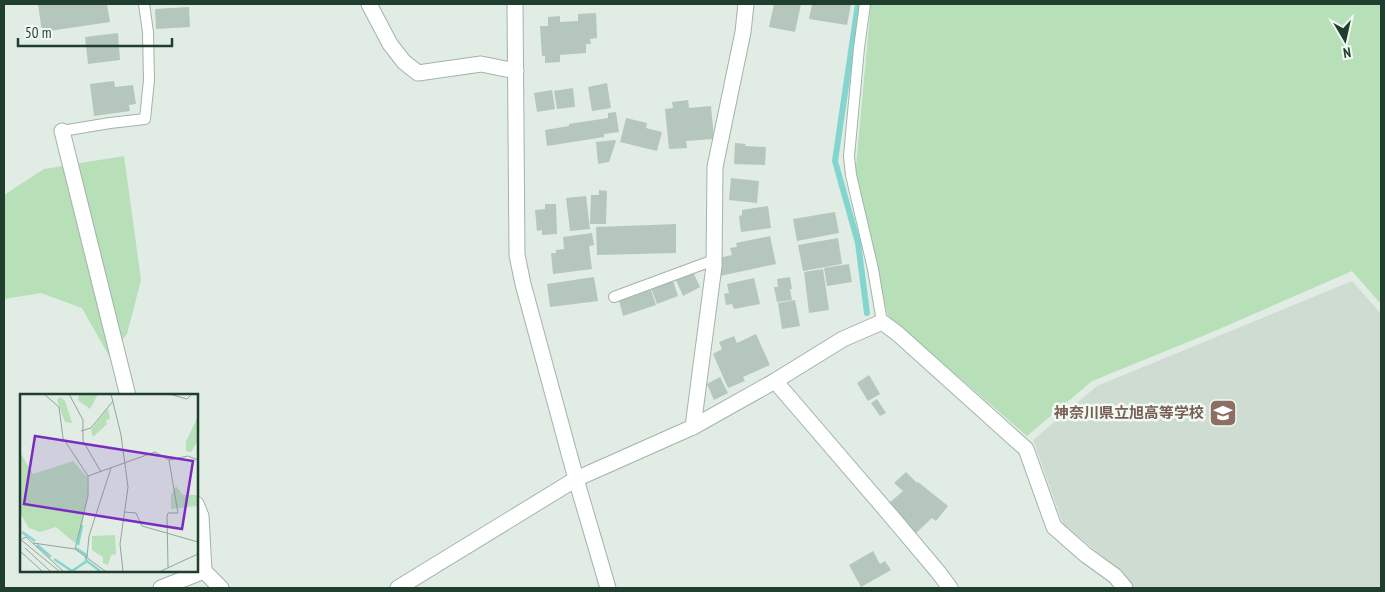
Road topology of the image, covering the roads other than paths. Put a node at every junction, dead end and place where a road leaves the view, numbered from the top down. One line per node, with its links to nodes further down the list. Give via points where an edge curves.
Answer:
1 (144, 4): 7 (lane, via 149,80 145,119)
2 (368, 4): 6 (street, via 390,44 418,73 481,64)
3 (515, 4): 6 (street)
4 (746, 4): 8 (street, via 715,167)
5 (865, 4): 10 (lane, via 849,156)
6 (516, 71): 14 (street, via 517,255)
7 (62, 131): 12 (street)
8 (714, 260): 9 (lane); 13 (street)
9 (614, 297)
10 (882, 322): 11 (street, via 842,339); 22 (street, via 1026,449 1054,527)
11 (775, 381): 13 (street); 21 (street)
12 (128, 394)
13 (693, 428): 14 (street)
14 (576, 479): 19 (street); 20 (street)
15 (198, 509): 16 (street)
16 (204, 570): 17 (street); 18 (street)
17 (160, 588)
18 (221, 588)
19 (398, 588)
20 (608, 588)
21 (950, 588)
22 (1126, 588)

